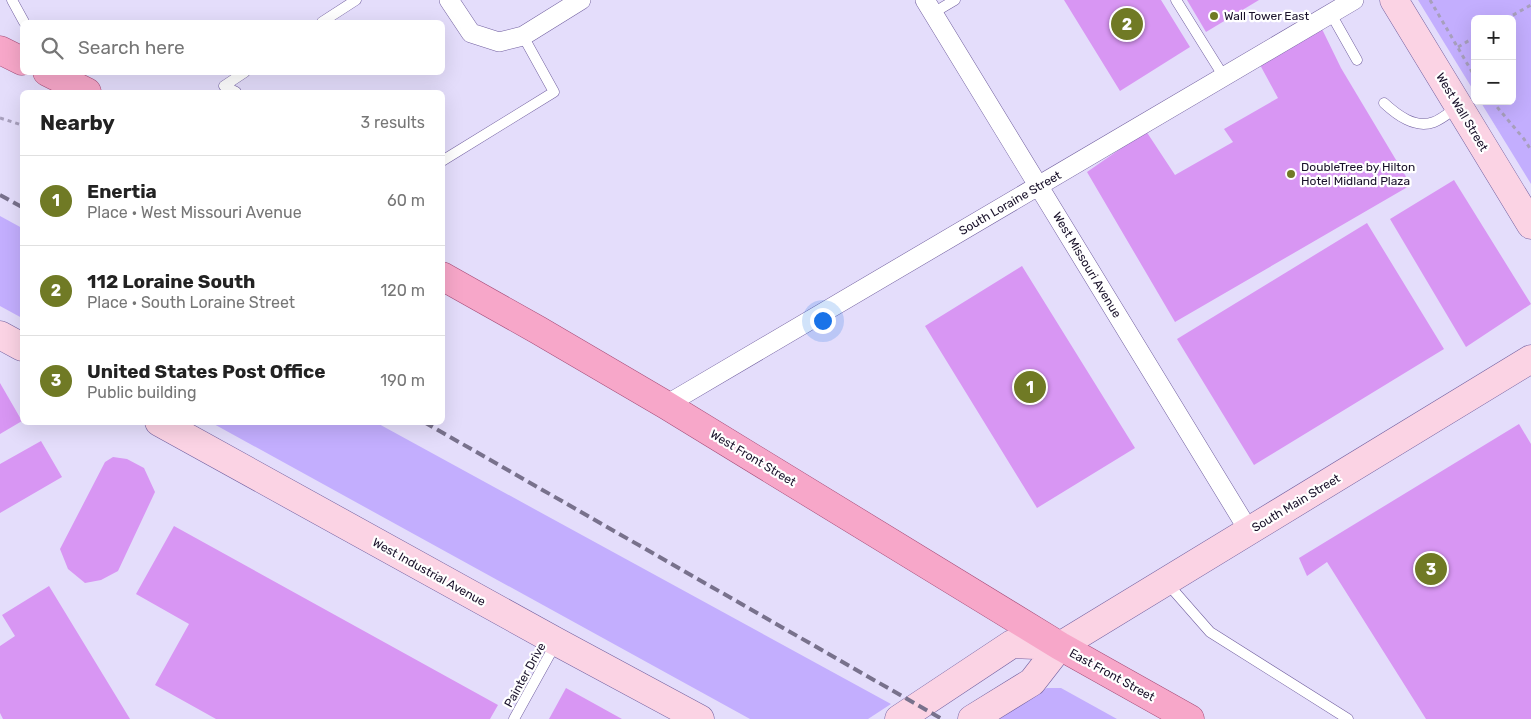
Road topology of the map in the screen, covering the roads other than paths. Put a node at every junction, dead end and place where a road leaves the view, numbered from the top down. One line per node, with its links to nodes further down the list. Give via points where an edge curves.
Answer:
1 (12, 0): 11 (lane)
2 (356, 0): 12 (lane)
3 (449, 0): 13 (street, via 472,33 500,42)
4 (581, 0): 13 (street)
5 (955, 0): 9 (lane)
6 (1176, 0): 19 (lane)
7 (1354, 0): 10 (street, South Loraine Street)
8 (1394, 0): 23 (street, West Wall Street)
9 (929, 7): 25 (street, West Missouri Avenue)
10 (1331, 14): 16 (lane); 19 (street, South Loraine Street)
11 (23, 20)
12 (325, 20)
13 (523, 36): 24 (lane, via 554,92)
14 (0, 50): 15 (main road)
15 (20, 60)
16 (1357, 60)
17 (54, 75): 20 (main road)
18 (240, 75): 21 (lane, via 224,86)
19 (1224, 77): 25 (street, South Loraine Street)
20 (83, 90)
21 (232, 90)
22 (1384, 103): 23 (lane, via 1398,115 1423,124 1434,122)
23 (1458, 106): 26 (street, West Wall Street)
24 (445, 159)
25 (1039, 186): 29 (street, South Loraine Street); 31 (street, West Missouri Avenue)
26 (1531, 225)
27 (445, 278): 29 (main road, West Front Street)
28 (1529, 365): 31 (street, South Main Street)
29 (666, 405): 34 (main road, West Front Street)
30 (164, 425): 33 (street, West Industrial Avenue)
31 (1249, 531): 32 (street, South Main Street)
32 (1166, 582): 34 (street, South Main Street); 40 (lane, via 1210,632)
33 (557, 642): 35 (street, West Industrial Avenue); 36 (lane, Painter Drive)
34 (1060, 646): 37 (street, via 1012,644); 38 (street, South Main Street, via 1032,682); 39 (main road, East Front Street)
35 (689, 716)
36 (514, 719)
37 (899, 719)
38 (972, 719)
39 (1190, 719)
40 (1348, 719)

